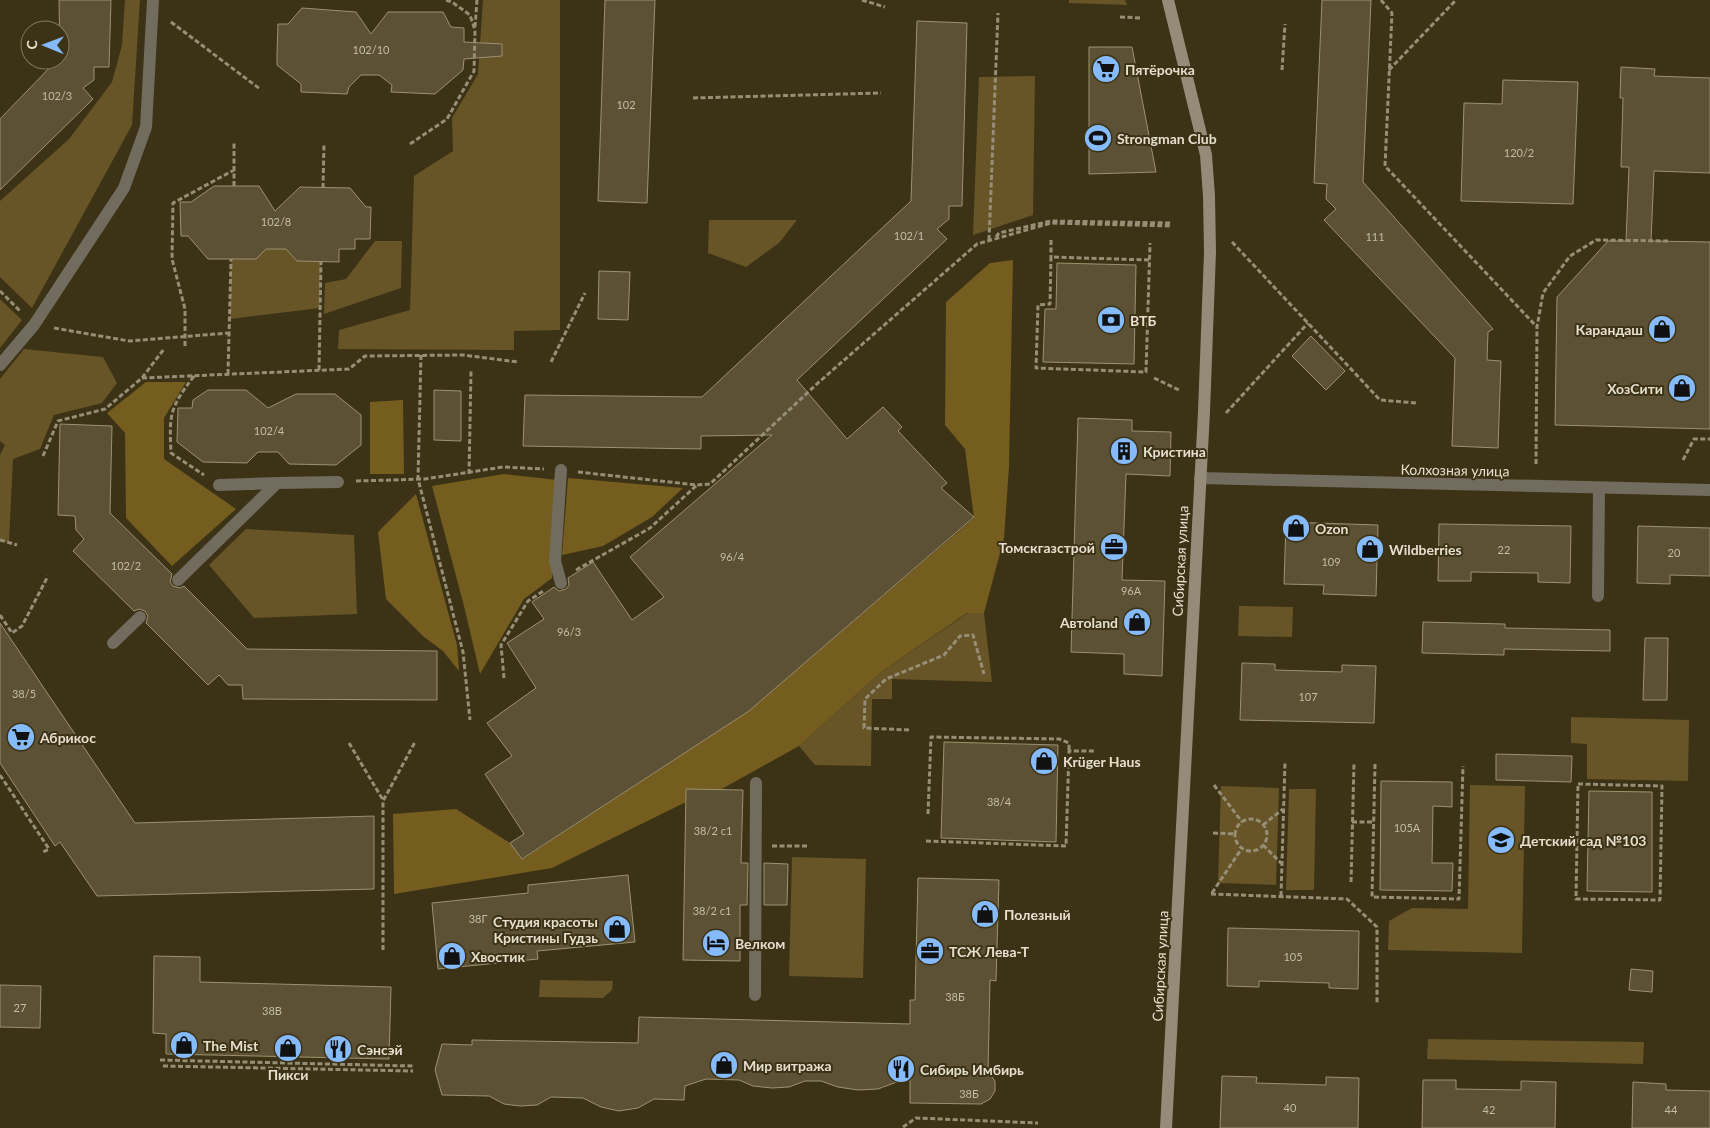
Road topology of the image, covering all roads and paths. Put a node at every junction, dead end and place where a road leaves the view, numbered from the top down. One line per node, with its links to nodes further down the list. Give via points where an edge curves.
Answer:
1 (445, 0): 13 (path, via 470,15)
2 (477, 0): 13 (path)
3 (862, 0): 8 (path)
4 (1168, 0): 64 (main road, Сибирская улица, via 1206,155 1209,196 1210,252)
5 (1381, 0): 15 (path, via 1392,13)
6 (1456, 0): 15 (path)
7 (153, 3): 16 (path, via 165,18); 48 (street, via 146,127 124,188 34,325)
8 (885, 7)
9 (998, 12): 26 (path)
10 (1120, 17): 11 (path)
11 (1142, 18)
12 (1285, 24): 14 (path)
13 (475, 30): 21 (path, via 474,71 447,119)
14 (1282, 70)
15 (1388, 70): 40 (path, via 1385,166)
16 (260, 89)
17 (881, 93): 18 (path)
18 (693, 98)
19 (234, 143): 22 (path)
20 (324, 144): 24 (path)
21 (410, 144)
22 (234, 170): 23 (path); 42 (path, via 173,203 172,259 185,309)
23 (234, 186)
24 (323, 188)
25 (1172, 224): 26 (path, via 1051,223)
26 (989, 240): 69 (path, via 977,244 834,369 710,484)
27 (1051, 240): 31 (path)
28 (1668, 241): 40 (path, via 1596,240 1570,256 1543,293)
29 (1232, 242): 39 (path)
30 (1150, 243): 33 (path)
31 (1051, 257): 33 (path); 33 (path, via 1050,304 1038,305 1036,368 1146,372)
32 (231, 259): 41 (path)
33 (1149, 260)
34 (321, 262): 49 (path)
35 (0, 291): 37 (path)
36 (585, 293): 47 (path)
37 (24, 315)
38 (58, 320): 42 (path, via 54,328 129,341)
39 (1308, 323): 56 (path, via 1380,400); 57 (path)
40 (1537, 327): 61 (path)
41 (230, 333): 42 (path); 51 (path)
42 (185, 336): 43 (path)
43 (185, 346)
44 (164, 349): 53 (path)
45 (421, 355): 46 (path, via 463,355); 49 (path, via 365,356 349,369); 65 (path)
46 (518, 362)
47 (551, 362)
48 (0, 365)
49 (319, 370): 51 (path)
50 (471, 371): 63 (path)
51 (228, 374): 52 (path)
52 (195, 376): 53 (path); 68 (path, via 179,396 170,418 171,453)
53 (142, 378): 59 (path, via 105,408 58,422)
54 (1154, 378): 55 (path)
55 (1181, 391)
56 (1416, 404)
57 (1226, 413)
58 (1710, 439): 60 (path, via 1694,439)
59 (43, 456)
60 (1682, 460)
61 (1536, 464)
62 (561, 470): 63 (path, via 503,467); 69 (path); 76 (street, via 555,561)
63 (469, 474): 65 (path)
64 (1200, 478): 70 (street, Колхозная улица); 124 (main road, Сибирская улица)
65 (418, 479): 66 (path); 83 (path, via 463,652)
66 (338, 482): 67 (street)
67 (277, 483): 68 (street); 75 (street)
68 (218, 485)
69 (697, 485): 76 (path, via 650,528)
70 (1599, 488): 71 (street, Колхозная улица); 77 (street)
71 (1710, 490)
72 (0, 540): 73 (path)
73 (17, 545)
74 (48, 576): 78 (path, via 22,626 12,634)
75 (178, 580)
76 (560, 582): 82 (path, via 528,601 501,645)
77 (1598, 596)
78 (0, 615)
79 (140, 617): 80 (street)
80 (113, 643)
81 (984, 674): 84 (path, via 973,635 960,636 944,654 886,679 865,698 864,728)
82 (504, 678)
83 (470, 720)
84 (909, 730)
85 (415, 742): 97 (path)
86 (349, 743): 97 (path)
87 (1069, 751): 88 (path); 99 (path, via 1069,743 1059,739 931,737); 106 (path, via 1066,846)
88 (1096, 751)
89 (1285, 762): 98 (path)
90 (1354, 764): 101 (path)
91 (1375, 764): 102 (path)
92 (1463, 766): 102 (path, via 1459,900 1372,898)
93 (0, 775): 111 (path, via 49,849)
94 (756, 783): 108 (street)
95 (1578, 784): 95 (path, via 1662,786 1660,900 1576,899)
96 (1214, 785): 100 (path)
97 (383, 801): 115 (path)
98 (1283, 809): 103 (path); 112 (path)
99 (928, 814)
100 (1242, 822): 103 (path, via 1255,820); 105 (path)
101 (1352, 822): 102 (path); 113 (path)
102 (1374, 822)
103 (1263, 825): 107 (path, via 1267,833)
104 (1213, 833): 105 (path)
105 (1236, 834): 110 (path)
106 (926, 841)
107 (1263, 845): 110 (path, via 1251,851); 112 (path)
108 (755, 846): 109 (path); 116 (street)
109 (807, 846)
110 (1242, 848): 114 (path, via 1211,894)
111 (44, 852)
112 (1282, 864): 114 (path)
113 (1351, 882)
114 (1281, 896): 117 (path, via 1347,899 1377,927)
115 (383, 950)
116 (754, 995)
117 (1377, 1003)
118 (160, 1060): 120 (path)
119 (163, 1066): 121 (path)
120 (413, 1066)
121 (413, 1071)
122 (1038, 1123): 123 (path, via 916,1118)
123 (903, 1127)
124 (1166, 1128)

